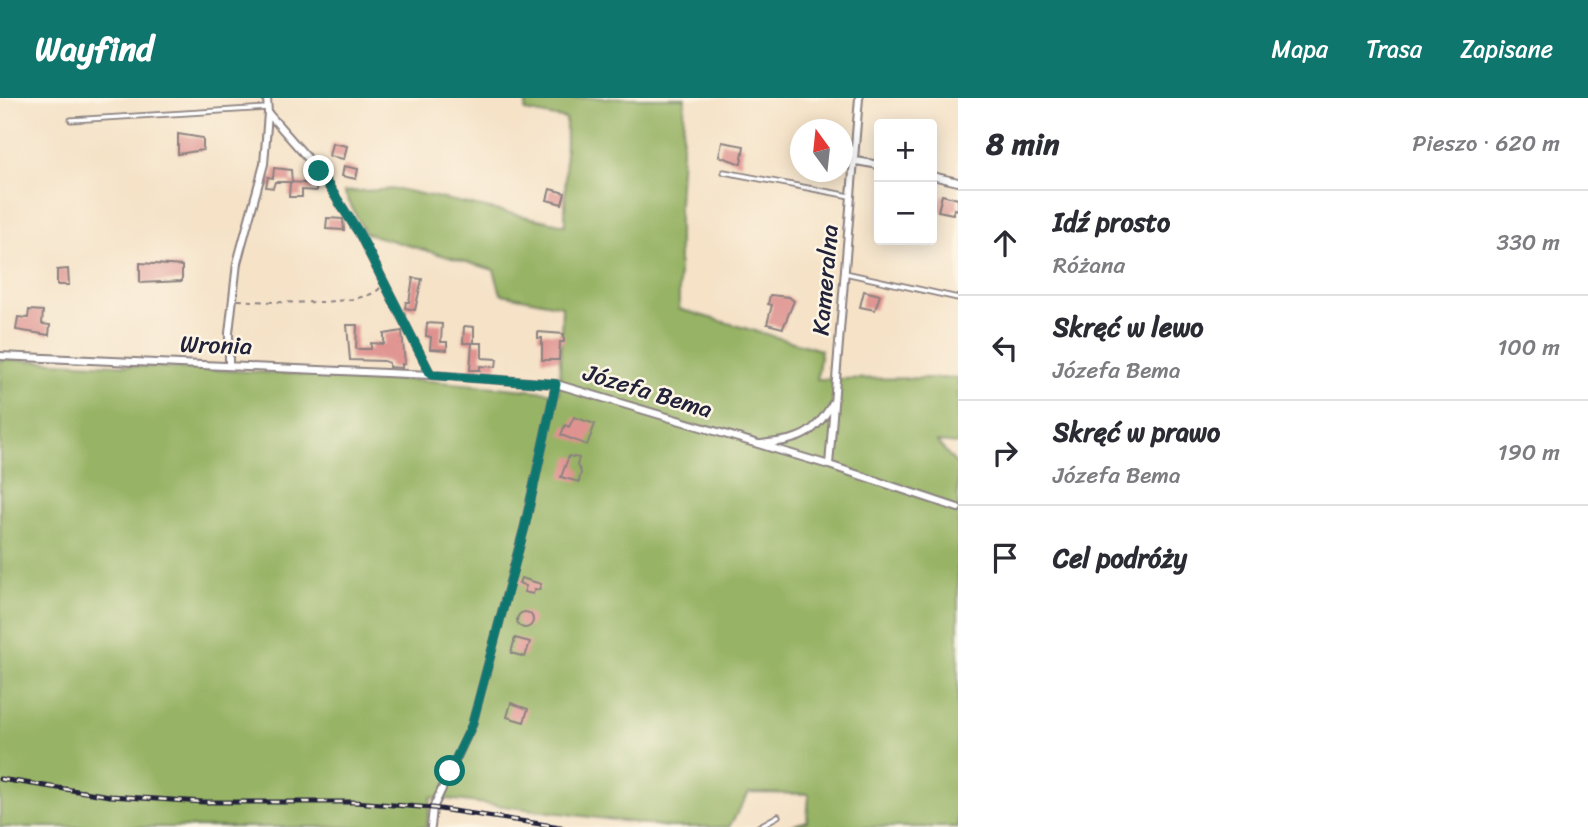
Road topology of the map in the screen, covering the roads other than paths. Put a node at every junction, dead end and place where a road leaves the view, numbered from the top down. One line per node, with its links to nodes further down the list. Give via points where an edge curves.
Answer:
1 (267, 98): 3 (street)
2 (859, 98): 5 (street, Kameralna)
3 (268, 111): 4 (lane); 14 (street, via 264,164 232,300); 15 (street, via 334,191)
4 (71, 120)
5 (856, 161): 6 (street); 10 (street, Kameralna)
6 (874, 165)
7 (724, 172): 10 (lane)
8 (937, 177): 9 (street)
9 (958, 182)
10 (852, 196): 11 (street, Kameralna)
11 (845, 273): 12 (lane); 17 (street, Kameralna)
12 (958, 298)
13 (0, 356): 14 (street, Wronia)
14 (229, 365): 15 (street, Wronia)
15 (431, 375): 16 (street, Józefa Bema)
16 (556, 384): 18 (street, Józefa Bema); 22 (street, via 525,526 472,725 433,808)
17 (835, 399): 18 (street, via 808,434 792,441); 19 (street, Kameralna)
18 (758, 444): 19 (street, Józefa Bema)
19 (829, 465): 20 (street, Józefa Bema)
20 (958, 508)
21 (778, 816): 23 (lane)
22 (431, 827)
23 (758, 827)

